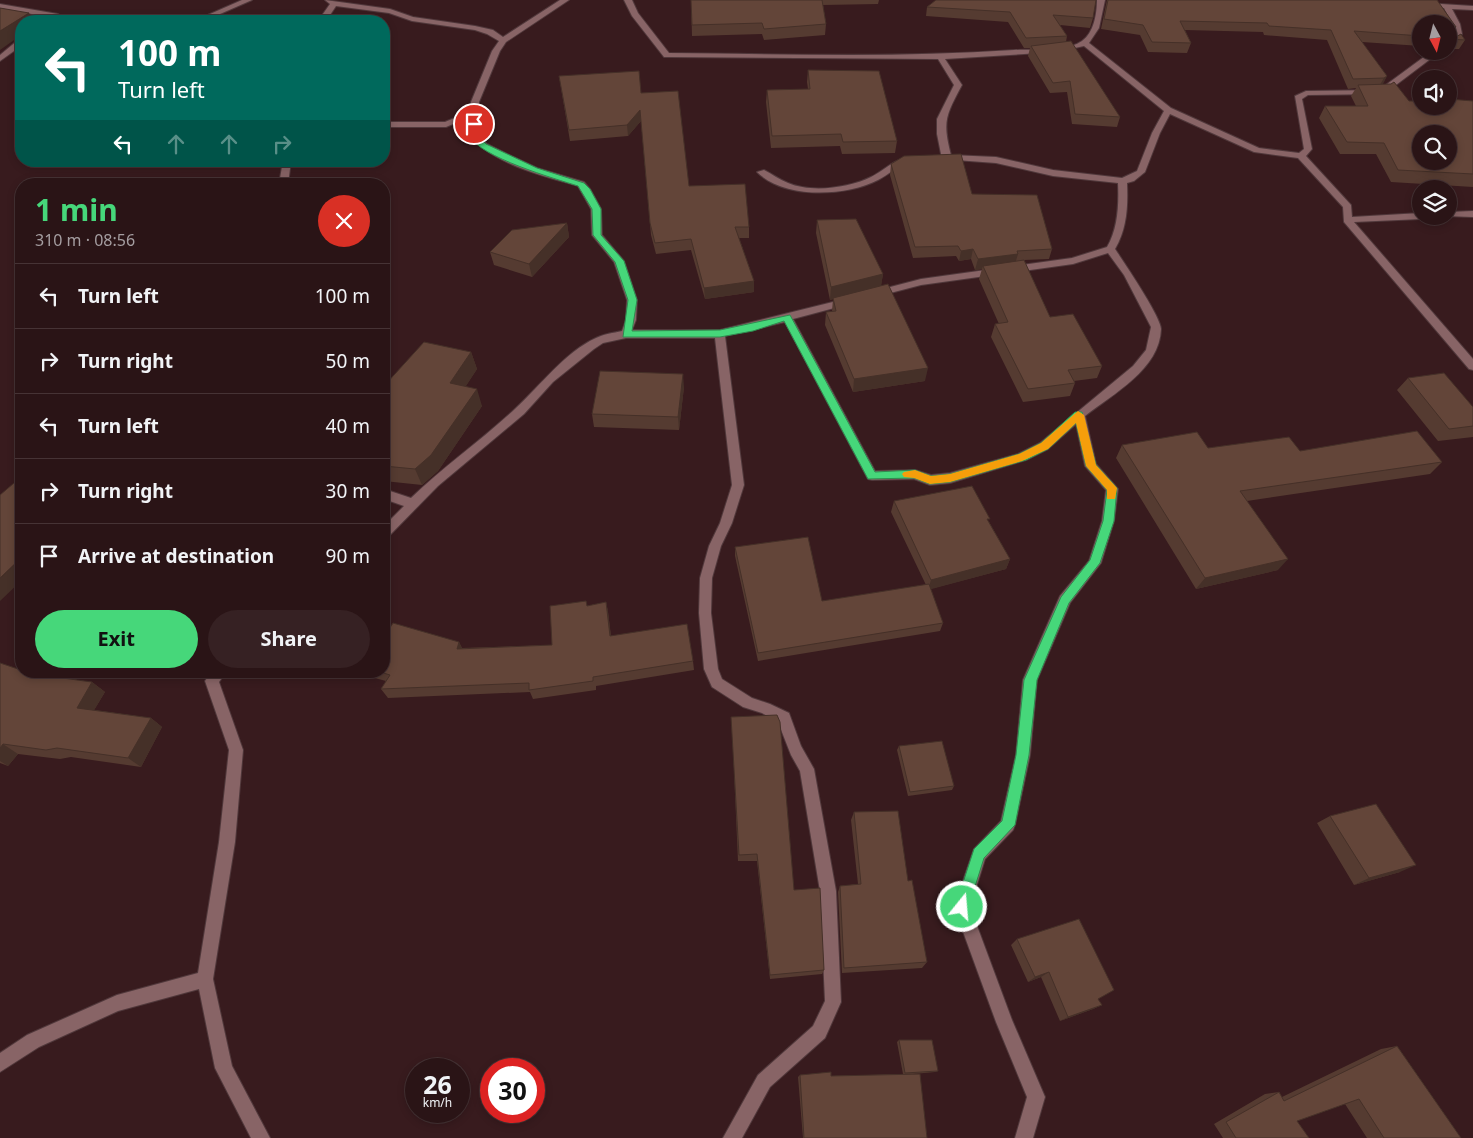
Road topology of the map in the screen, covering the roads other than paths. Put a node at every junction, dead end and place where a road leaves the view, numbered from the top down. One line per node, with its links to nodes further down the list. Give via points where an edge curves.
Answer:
1 (248, 0): 11 (street)
2 (565, 0): 14 (street)
3 (628, 0): 17 (street, via 667,55)
4 (1101, 0): 15 (street, via 1092,35)
5 (332, 2): 12 (street); 14 (street, via 392,7 412,19 490,32)
6 (1417, 4): 8 (street)
7 (0, 6): 10 (street)
8 (1447, 7): 9 (street); 13 (street)
9 (1473, 8)
10 (50, 15)
11 (212, 15)
12 (325, 15)
13 (1451, 15)
14 (503, 40): 21 (street, via 491,62)
15 (1085, 43): 17 (street, via 1058,49); 20 (street)
16 (15, 47): 18 (street)
17 (941, 58): 26 (street, via 958,85 939,118 943,157 996,160 1053,173)
18 (0, 59)
19 (1425, 60): 23 (street, via 1381,92 1306,93 1298,98 1308,149)
20 (1168, 110): 23 (street, via 1257,150); 26 (street, via 1141,172 1131,179)
21 (473, 113): 22 (street, via 446,124); 33 (street, via 474,135 484,146 534,170 581,184 587,191 596,209 597,235 620,261 632,300)
22 (390, 125)
23 (1302, 156): 30 (street, via 1348,207)
24 (919, 160): 25 (street, via 900,162 874,179 819,191 787,186)
25 (761, 172)
26 (1122, 180): 31 (street, via 1118,231)
27 (1473, 214): 28 (street)
28 (1457, 215)
29 (1412, 216): 30 (street)
30 (1347, 220): 35 (street)
31 (1110, 249): 32 (street, via 1073,260 921,282); 36 (street, via 1128,274 1156,328 1151,351 1137,369)
32 (787, 317): 34 (street); 36 (street, via 872,476 915,474 930,480 950,478 1022,458 1044,446)
33 (626, 334): 34 (street); 38 (street, via 600,340 590,346 549,379 520,412 434,483)
34 (720, 334): 44 (street, via 738,485 706,578 705,612 711,669 717,683 748,703 784,718 796,754 807,769 828,890 833,1002 819,1032 764,1080)
35 (1473, 366)
36 (1078, 415): 45 (street, via 1091,466 1112,488 1108,521 1095,563 1065,600 1030,680 1023,755 1008,825 979,854 962,907 1004,1022 1036,1097)
37 (390, 496): 38 (street)
38 (414, 504): 39 (street)
39 (390, 528)
40 (214, 678): 41 (street, via 212,681 236,750 227,842)
41 (205, 979): 42 (street, via 117,1003 33,1041); 43 (street, via 224,1068)
42 (0, 1063)
43 (261, 1138)
44 (732, 1138)
45 (1024, 1138)

